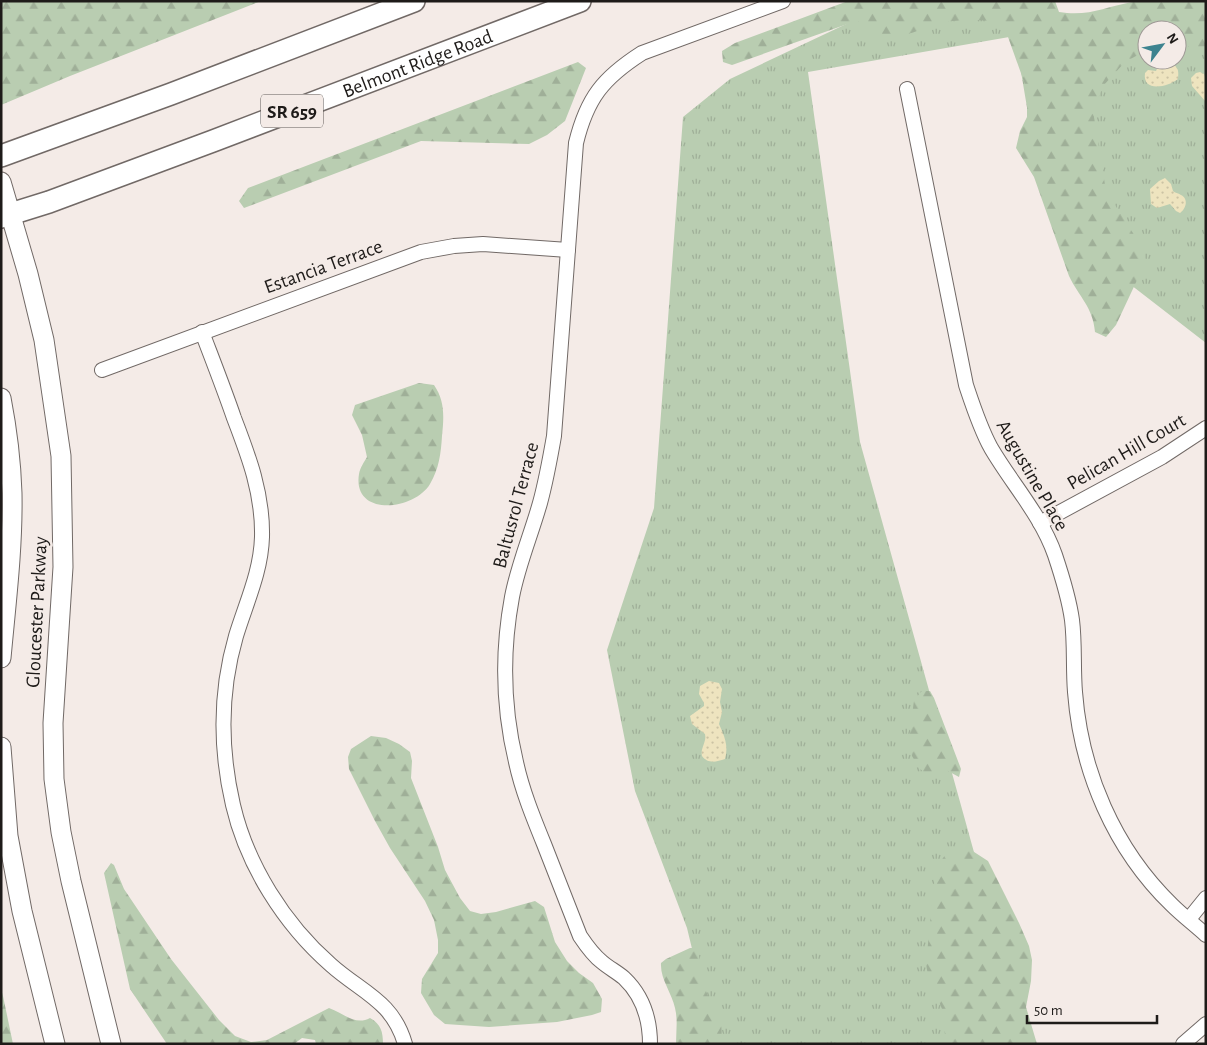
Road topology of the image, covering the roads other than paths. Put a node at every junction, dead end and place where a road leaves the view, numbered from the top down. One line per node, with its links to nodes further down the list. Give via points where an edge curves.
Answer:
1 (414, 1): 5 (main road)
2 (580, 1): 7 (main road, Belmont Ridge Road / SR 659, via 50,202)
3 (784, 1): 8 (street, Baltusrol Terrace, via 642,54 621,66 604,82 590,102 576,143)
4 (907, 89): 13 (street, Augustine Place, via 966,384 990,446)
5 (1, 156)
6 (1, 182): 7 (main road, Gloucester Parkway)
7 (6, 215): 21 (main road, Gloucester Parkway, via 28,274 44,340 61,456 62,567 52,723 54,779 70,881)
8 (568, 250): 9 (street, Estancia Terrace, via 483,244 421,252); 23 (street, Baltusrol Terrace, via 554,436 540,504 520,563 507,631 505,680 508,721 527,802 580,936 602,962 635,990 644,1005)
9 (202, 332): 10 (street, Estancia Terrace); 22 (street, via 254,472 261,506 259,565 236,636 224,707 226,768 233,806 259,873 279,906 303,937 331,964 381,1002 394,1017)
10 (102, 370)
11 (1, 398): 14 (main road, Gloucester Parkway, via 8,435 12,493)
12 (1206, 428): 13 (street, Pelican Hill Court, via 1162,457)
13 (1040, 523): 17 (street, Augustine Place, via 1064,582 1072,621 1079,728 1090,773 1107,815 1124,844 1171,905)
14 (1, 658)
15 (1, 747): 20 (main road, via 11,855)
16 (1206, 898): 17 (street)
17 (1189, 920): 18 (street, Augustine Place)
18 (1206, 935)
19 (1206, 1024): 24 (street)
20 (55, 1044)
21 (111, 1044)
22 (405, 1044)
23 (650, 1044)
24 (1183, 1044)

